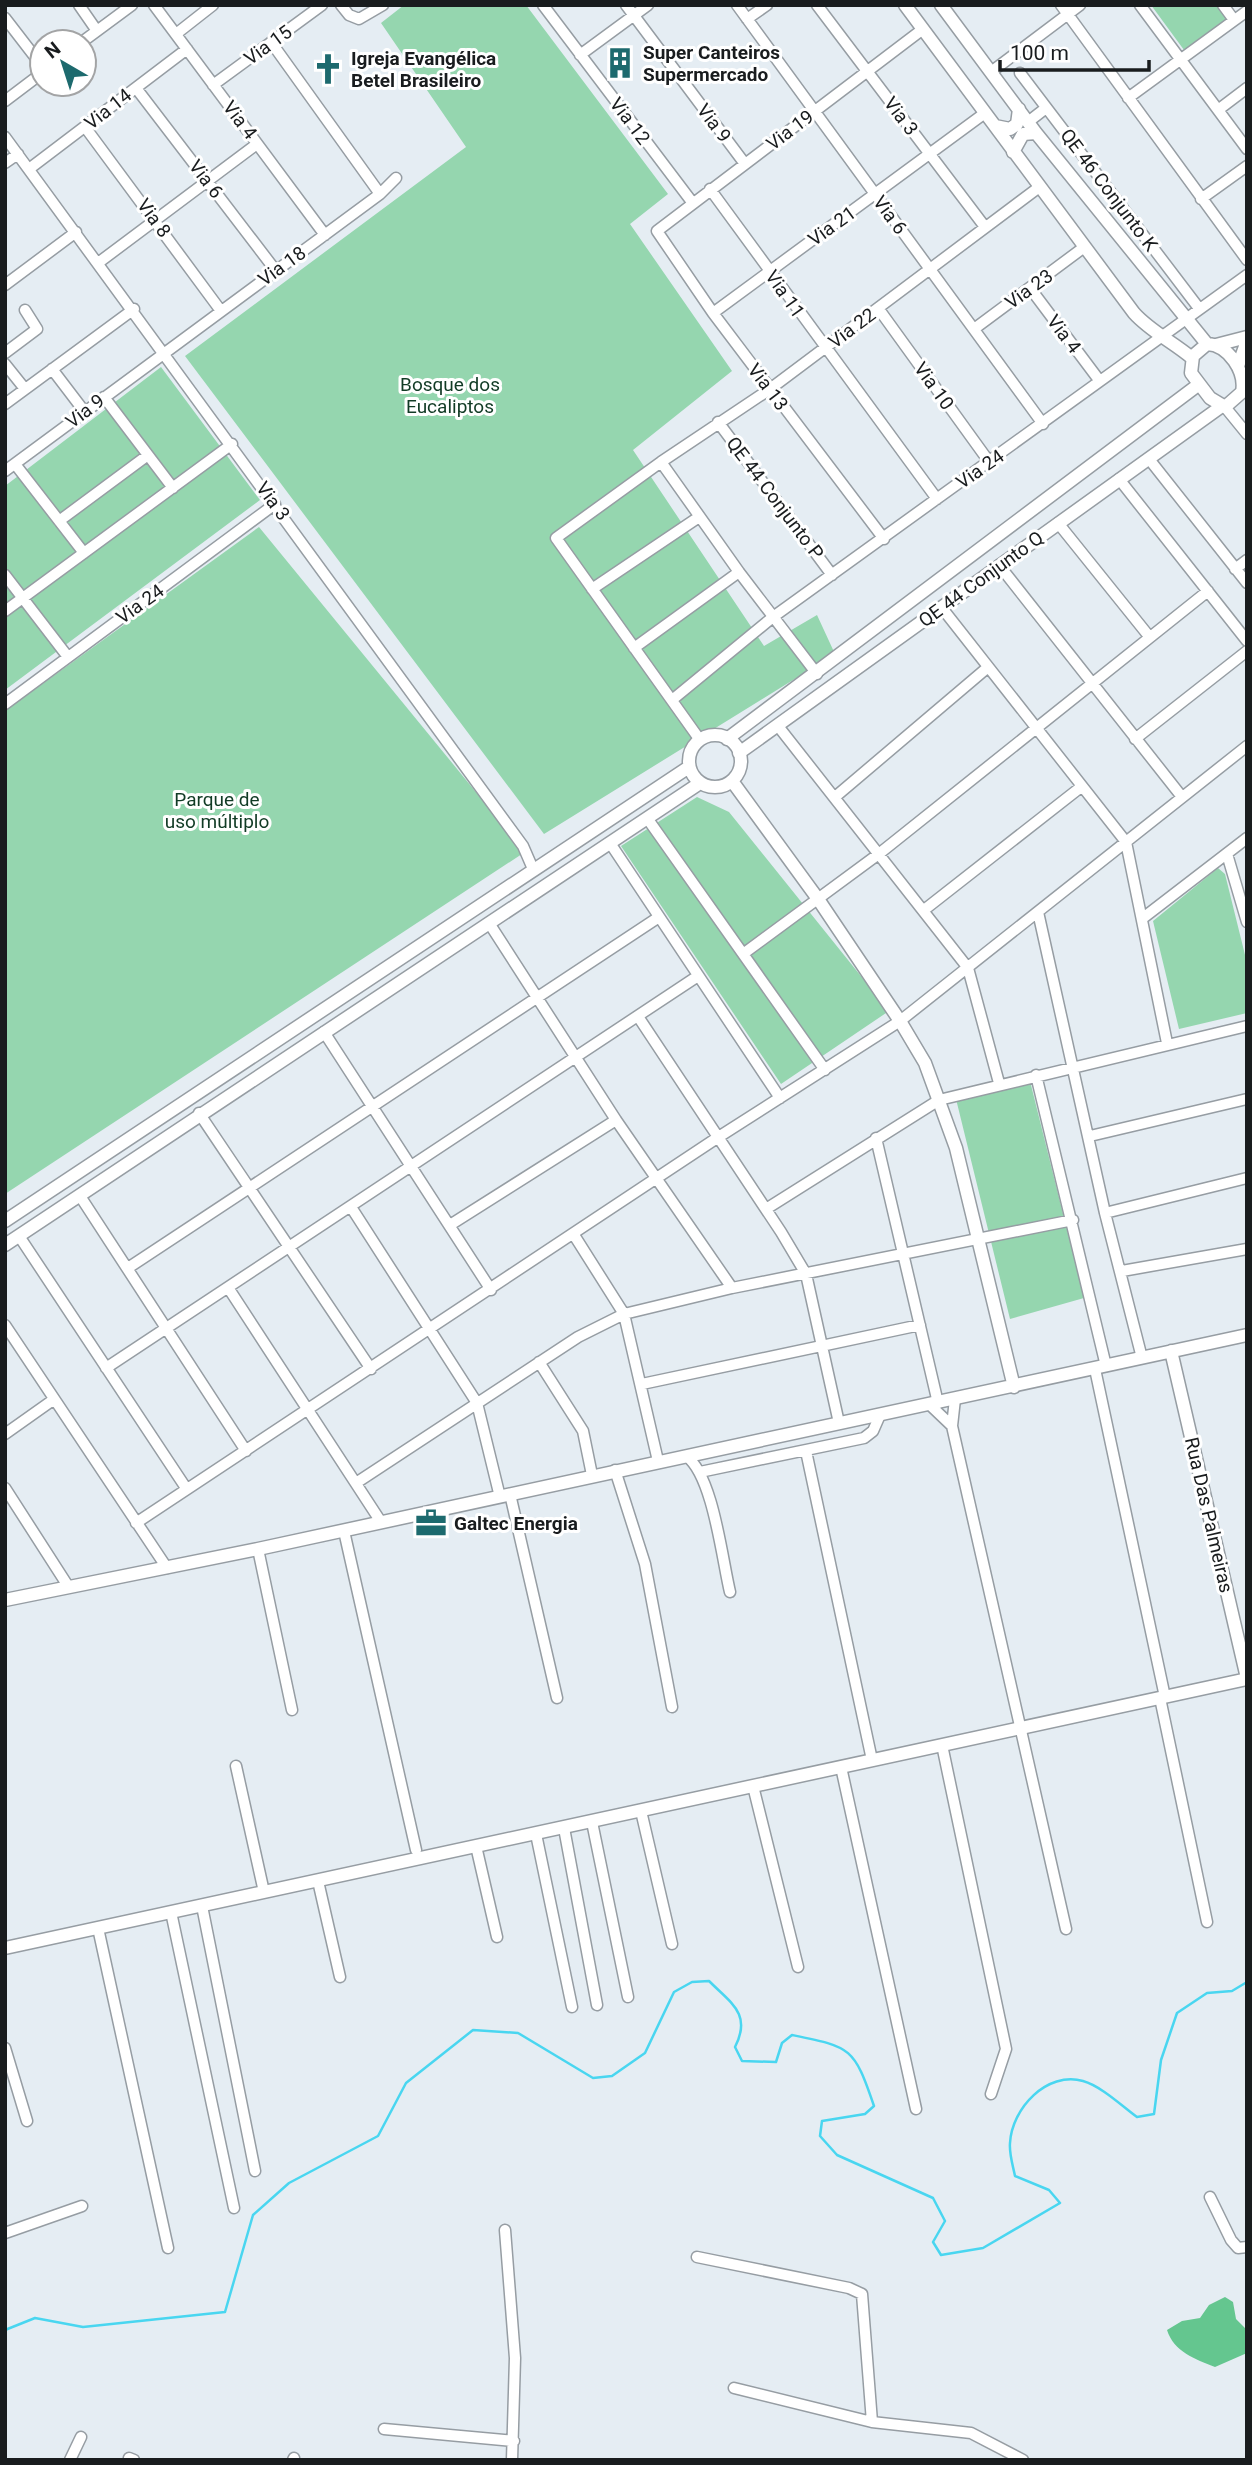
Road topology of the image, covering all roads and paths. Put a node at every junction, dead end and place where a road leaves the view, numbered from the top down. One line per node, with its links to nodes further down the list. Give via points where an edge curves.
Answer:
1 (79, 5): 25 (street)
2 (132, 5): 27 (street)
3 (154, 5): 28 (street, Via 4)
4 (213, 5): 28 (street)
5 (322, 5): 29 (street, Via 15)
6 (341, 5): 7 (street, via 359,19)
7 (383, 5)
8 (543, 5): 32 (street, Via 12)
9 (626, 5): 21 (street)
10 (648, 5): 21 (street)
11 (737, 5): 23 (street, Via 6)
12 (767, 5): 23 (street)
13 (817, 5): 34 (street, Via 3)
14 (905, 5): 26 (street)
15 (941, 5): 35 (street)
16 (1080, 5): 19 (street)
17 (1140, 5): 33 (street)
18 (1223, 5): 24 (street)
19 (1064, 10): 35 (street); 41 (street)
20 (1247, 11): 24 (street)
21 (633, 16): 32 (street); 59 (street, Via 9)
22 (5, 18): 30 (street)
23 (747, 19): 46 (street, Via 6)
24 (1234, 20): 33 (street)
25 (95, 28)
26 (923, 29): 34 (street, Via 19); 47 (street)
27 (98, 30)
28 (176, 34): 31 (street, Via 4)
29 (271, 42): 38 (street, Via 15); 66 (street)
30 (28, 48)
31 (187, 49): 38 (street, Via 4); 39 (street, Via 14)
32 (580, 55): 69 (street, Via 12)
33 (1181, 60): 41 (street); 45 (street)
34 (867, 72): 46 (street, Via 19); 57 (street, Via 3)
35 (991, 72): 44 (street)
36 (1020, 73): 43 (street, QE 46 Conjunto K)
37 (28, 83): 42 (street)
38 (213, 85): 53 (street, Via 4)
39 (136, 88): 50 (street, Via 14); 63 (street, Via 6)
40 (1247, 88): 45 (street)
41 (1128, 98): 68 (street)
42 (5, 100)
43 (1046, 108): 48 (street); 75 (street, QE 46 Conjunto K)
44 (1019, 110): 48 (street); 49 (street, via 1017,124 1010,129)
45 (1218, 110): 54 (street)
46 (815, 111): 59 (street, Via 19); 67 (street, Via 6)
47 (985, 113): 49 (street); 57 (street, Via 21)
48 (1028, 121): 51 (street)
49 (995, 126): 55 (street)
50 (85, 127): 61 (street, Via 14); 70 (street, Via 8)
51 (1036, 133): 55 (street, via 1023,134); 77 (street)
52 (5, 137): 56 (street, Via 3)
53 (257, 144): 63 (street); 74 (street, Via 4)
54 (1247, 149)
55 (1013, 152): 64 (street)
56 (18, 154): 58 (street); 61 (street, Via 3)
57 (929, 154): 67 (street, Via 21); 71 (street, Via 3)
58 (5, 163)
59 (745, 164): 65 (street, Via 19)
60 (1247, 166): 68 (street)
61 (29, 169): 73 (street, Via 3)
62 (396, 178): 66 (street, Via 18)
63 (208, 181): 70 (street); 81 (street, Via 6)
64 (1038, 188): 71 (street, Via 22); 76 (street)
65 (710, 189): 69 (street, Via 19); 82 (street, Via 11)
66 (380, 194): 74 (street, Via 18)
67 (875, 194): 80 (street, Via 6); 82 (street, Via 21)
68 (1201, 199): 78 (street)
69 (692, 202): 72 (street, Via 19)
70 (155, 220): 79 (street); 90 (street, Via 8)
71 (985, 228): 80 (street, Via 22)
72 (657, 231): 91 (street, Via 13)
73 (76, 232): 79 (street, Via 3); 84 (street)
74 (325, 235): 81 (street, Via 18)
75 (1147, 241): 77 (street); 86 (street, QE 46 Conjunto K)
76 (1083, 248): 85 (street, Via 23); 94 (street, via 1139,319)
77 (1132, 252): 92 (street)
78 (1247, 260)
79 (98, 263): 88 (street, Via 3)
80 (930, 269): 87 (street, Via 22); 93 (street, Via 6)
81 (276, 271): 90 (street, Via 18)
82 (770, 272): 91 (street, Via 21); 97 (street, Via 11)
83 (1247, 275): 86 (street)
84 (5, 285)
85 (1030, 288): 93 (street, Via 23); 104 (street, Via 4)
86 (1198, 307): 92 (street)
87 (878, 308): 97 (street, Via 22); 120 (street, Via 10)
88 (134, 309): 98 (street, Via 3); 103 (street)
89 (25, 310): 99 (street, via 37,328)
90 (221, 311): 98 (street, Via 18)
91 (713, 313): 106 (street, Via 13)
92 (1184, 317): 94 (street, Via 24); 96 (street)
93 (974, 329): 114 (street, Via 6)
94 (1162, 333): 100 (street); 104 (street, Via 24)
95 (1247, 339): 96 (street); 102 (street)
96 (1212, 345): 100 (street); 102 (street)
97 (824, 348): 106 (street, Via 22); 124 (street, Via 11)
98 (165, 352): 109 (street, Via 9); 116 (street, Via 3)
99 (5, 353)
100 (1192, 358): 105 (street, via 1191,373)
101 (5, 364): 107 (street)
102 (1238, 366): 108 (street)
103 (52, 369): 107 (street); 112 (street)
104 (1099, 380): 114 (street, Via 24)
105 (1198, 385): 111 (street); 150 (street, QE 44 Conjunto Q)
106 (770, 389): 113 (street, Via 22); 129 (street, Via 13)
107 (25, 390): 110 (street)
108 (1244, 396): 111 (street)
109 (104, 397): 112 (street, Via 9); 117 (street)
110 (5, 404)
111 (1224, 406): 115 (street); 118 (street, QE 44 Conjunto Q)
112 (85, 411): 121 (street, Via 9)
113 (718, 422): 119 (street, Via 22); 136 (street, QE 44 Conjunto P)
114 (1043, 424): 120 (street, Via 24)
115 (1247, 434)
116 (232, 444): 123 (street); 125 (street, Via 3)
117 (148, 455): 123 (street); 127 (street)
118 (1149, 459): 122 (street, QE 44 Conjunto Q); 133 (street)
119 (660, 462): 126 (street); 138 (street, Via 22, via 556,538)
120 (990, 463): 124 (street, Via 24)
121 (10, 468): 127 (street)
122 (1119, 479): 128 (street, QE 44 Conjunto Q); 139 (street)
123 (173, 488): 130 (street)
124 (937, 499): 129 (street, Via 24)
125 (275, 505): 148 (street, Via 24); 173 (street, Via 3, via 523,846)
126 (699, 517): 134 (street); 138 (street)
127 (59, 521): 130 (street)
128 (1058, 523): 132 (street, QE 44 Conjunto Q); 144 (street)
129 (884, 539): 136 (street, Via 24)
130 (84, 553): 140 (street)
131 (1247, 560): 133 (street)
132 (999, 565): 141 (street, QE 44 Conjunto Q); 151 (street)
133 (1235, 569): 137 (street)
134 (739, 572): 143 (street); 146 (street)
135 (5, 575): 140 (street)
136 (832, 575): 143 (street, Via 24)
137 (1247, 583)
138 (592, 589): 146 (street)
139 (1208, 591): 144 (street); 145 (street)
140 (23, 598): 142 (street); 148 (street)
141 (942, 608): 149 (street); 154 (street, QE 44 Conjunto Q)
142 (5, 611)
143 (774, 617): 150 (street); 152 (street, Via 24)
144 (1149, 635): 151 (street)
145 (1247, 641)
146 (634, 648): 152 (street)
147 (1247, 651): 157 (street)
148 (68, 657): 153 (street, Via 24)
149 (987, 668): 155 (street); 165 (street)
150 (817, 674): 156 (street, QE 44 Conjunto Q)
151 (1092, 681): 155 (street); 157 (street)
152 (672, 700): 158 (street)
153 (5, 704)
154 (778, 726): 160 (street, QE 44 Conjunto Q); 165 (street)
155 (1035, 730): 164 (street); 171 (street)
156 (727, 739): 158 (street, via 715,735); 160 (street)
157 (1135, 739): 166 (street)
158 (700, 740): 161 (street, via 691,752)
159 (1247, 746): 166 (street)
160 (739, 753): 162 (street, via 740,767)
161 (690, 767): 163 (street); 173 (street)
162 (732, 781): 163 (street, via 715,787); 174 (street)
163 (700, 783): 167 (street)
164 (1081, 787): 169 (street); 175 (street)
165 (835, 797): 171 (street)
166 (1182, 797): 169 (street)
167 (647, 818): 170 (street); 181 (street)
168 (1247, 838): 172 (street)
169 (1126, 842): 176 (street); 178 (street)
170 (610, 843): 177 (street); 180 (street)
171 (880, 853): 174 (street); 175 (street)
172 (1227, 854): 178 (street); 179 (street)
173 (533, 869): 182 (street)
174 (818, 899): 181 (street); 188 (street)
175 (923, 910): 183 (street)
176 (1038, 912): 183 (street); 193 (street)
177 (659, 917): 185 (street); 186 (street)
178 (1143, 918): 191 (street)
179 (1247, 922)
180 (489, 923): 184 (street); 186 (street)
181 (743, 954): 194 (street)
182 (401, 959): 184 (street); 215 (street)
183 (968, 968): 188 (street); 196 (street)
184 (410, 973): 190 (street)
185 (698, 976): 187 (street); 197 (street)
186 (537, 997): 192 (street); 200 (street)
187 (639, 1018): 192 (street); 204 (street)
188 (900, 1021): 194 (street); 198 (street, via 925,1063)
189 (1247, 1026): 191 (street)
190 (324, 1032): 200 (street); 201 (street)
191 (1167, 1043): 193 (street)
192 (576, 1059): 202 (street); 206 (street)
193 (1073, 1068): 195 (street); 203 (street)
194 (825, 1070): 197 (street)
195 (1036, 1075): 196 (street); 214 (street)
196 (999, 1083): 198 (street)
197 (780, 1098): 204 (street)
198 (939, 1100): 205 (street); 219 (street)
199 (1247, 1100): 203 (street)
200 (371, 1107): 206 (street); 209 (street)
201 (199, 1113): 209 (street); 210 (street)
202 (616, 1120): 208 (street); 216 (street)
203 (1090, 1136): 213 (street)
204 (717, 1138): 208 (street); 212 (street)
205 (876, 1138): 212 (street); 223 (street)
206 (413, 1166): 211 (street); 216 (street)
207 (1247, 1178): 213 (street)
208 (657, 1180): 217 (street); 228 (street)
209 (251, 1188): 221 (street); 224 (street)
210 (80, 1196): 218 (street); 224 (street)
211 (351, 1207): 221 (street); 234 (street)
212 (766, 1209): 226 (street)
213 (1105, 1213): 225 (street)
214 (1073, 1220): 219 (street); 241 (street)
215 (5, 1221)
216 (450, 1224): 229 (street)
217 (574, 1235): 229 (street); 230 (street)
218 (19, 1236): 220 (street); 240 (street)
219 (979, 1240): 223 (street); 244 (street)
220 (5, 1245)
221 (290, 1248): 227 (street); 242 (street)
222 (1247, 1249): 225 (street)
223 (905, 1253): 226 (street); 232 (street)
224 (128, 1268): 233 (street)
225 (1122, 1270): 238 (street)
226 (806, 1274): 228 (street); 236 (street)
227 (229, 1289): 233 (street); 249 (street)
228 (732, 1289): 230 (street)
229 (491, 1290): 234 (street)
230 (624, 1314): 239 (street); 243 (street)
231 (5, 1325): 246 (street)
232 (920, 1325): 236 (street); 248 (street)
233 (168, 1327): 240 (street); 254 (street)
234 (431, 1329): 242 (street); 247 (street)
235 (1247, 1335): 237 (street)
236 (823, 1346): 243 (street); 251 (street)
237 (1171, 1352): 238 (street); 273 (street, Rua Das Palmeiras)
238 (1142, 1358): 241 (street)
239 (539, 1362): 247 (street); 260 (street, via 583,1431)
240 (106, 1368): 263 (street)
241 (1100, 1368): 244 (street); 274 (street)
242 (371, 1369): 249 (street)
243 (642, 1384): 257 (street)
244 (1014, 1387): 245 (street)
245 (956, 1399): 248 (street); 252 (street)
246 (53, 1400): 253 (street); 266 (street)
247 (477, 1403): 261 (street); 264 (street)
248 (934, 1404): 250 (street); 252 (street)
249 (308, 1410): 254 (street); 261 (street)
250 (880, 1415): 251 (street); 255 (street, via 864,1438)
251 (839, 1423): 256 (street)
252 (952, 1426): 278 (street)
253 (5, 1434)
254 (246, 1451): 263 (street)
255 (806, 1451): 259 (street); 280 (street)
256 (686, 1455): 257 (street); 259 (street)
257 (658, 1461): 258 (street)
258 (615, 1470): 260 (street); 276 (street, via 645,1564)
259 (701, 1472): 271 (street)
260 (592, 1475): 264 (street)
261 (356, 1483): 265 (street)
262 (5, 1488): 270 (street)
263 (186, 1489): 266 (street)
264 (505, 1495): 265 (street); 275 (street)
265 (381, 1522): 267 (street)
266 (136, 1523): 269 (street)
267 (344, 1531): 268 (street); 289 (street)
268 (258, 1549): 269 (street); 277 (street)
269 (167, 1568): 270 (street)
270 (68, 1586): 272 (street)
271 (730, 1592)
272 (5, 1600)
273 (1247, 1679): 274 (street)
274 (1163, 1697): 278 (street); 294 (street)
275 (557, 1698)
276 (672, 1707)
277 (292, 1710)
278 (1020, 1728): 279 (street); 296 (street)
279 (942, 1745): 280 (street); 306 (street, via 1006,2049)
280 (873, 1760): 282 (street)
281 (236, 1766): 291 (street)
282 (841, 1768): 283 (street); 307 (street)
283 (754, 1786): 284 (street); 300 (street)
284 (641, 1811): 285 (street); 298 (street)
285 (592, 1822): 286 (street); 302 (street)
286 (564, 1828): 287 (street); 303 (street)
287 (536, 1834): 288 (street); 304 (street)
288 (476, 1846): 290 (street); 297 (street)
289 (416, 1850)
290 (318, 1881): 291 (street); 301 (street)
291 (264, 1892): 292 (street)
292 (202, 1906): 293 (street); 309 (street)
293 (171, 1912): 295 (street); 312 (street)
294 (1207, 1922)
295 (98, 1928): 299 (street); 316 (street)
296 (1066, 1929)
297 (497, 1937)
298 (672, 1944)
299 (5, 1948)
300 (798, 1967)
301 (340, 1977)
302 (628, 1997)
303 (597, 2005)
304 (572, 2007)
305 (5, 2048): 308 (street)
306 (991, 2094)
307 (916, 2109)
308 (27, 2121)
309 (255, 2171)
310 (1210, 2197): 315 (street, via 1231,2240 1238,2248)
311 (82, 2206): 314 (street)
312 (234, 2208)
313 (505, 2230): 322 (street, via 515,2358)
314 (5, 2233)
315 (1247, 2247)
316 (168, 2248)
317 (697, 2258): 319 (street, via 862,2294)
318 (734, 2388): 319 (street)
319 (872, 2422): 325 (street, via 971,2433)
320 (384, 2429): 322 (street)
321 (80, 2437): 323 (street)
322 (514, 2441): 324 (street)
323 (70, 2460)
324 (512, 2460)
325 (1023, 2460)

